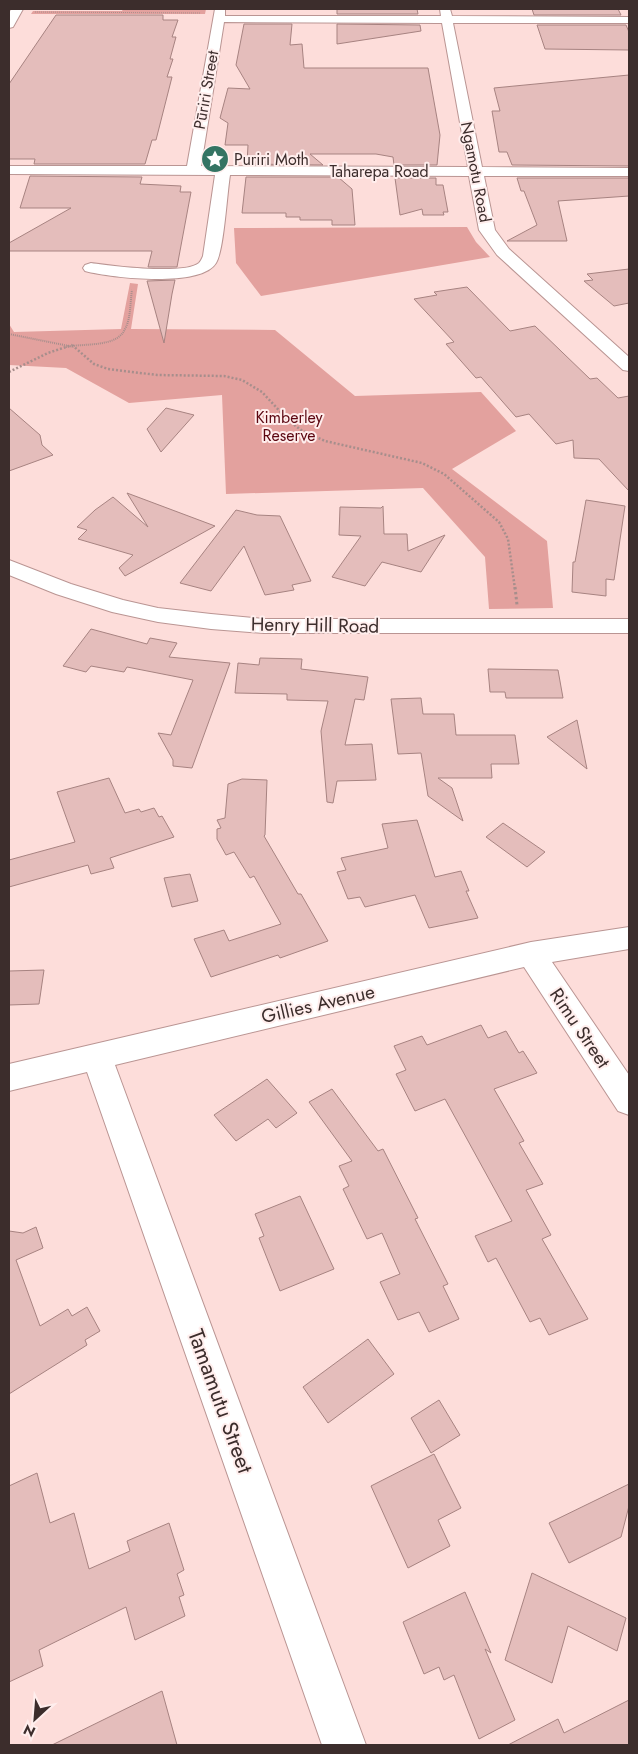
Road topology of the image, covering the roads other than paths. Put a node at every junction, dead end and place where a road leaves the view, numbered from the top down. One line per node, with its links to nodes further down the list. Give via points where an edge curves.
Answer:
1 (16, 10): 5 (street)
2 (219, 14): 3 (street); 7 (street, Pūriri Street)
3 (446, 14): 4 (street); 9 (street, Ngamotu Road)
4 (629, 20)
5 (9, 25)
6 (9, 170): 7 (street, Taharepa Road)
7 (193, 171): 8 (street, Taharepa Road)
8 (223, 171): 9 (street, Taharepa Road); 11 (street, via 212,256 202,268 135,272)
9 (476, 172): 10 (street, Taharepa Road); 12 (street, Ngamotu Road, via 484,219 494,241)
10 (629, 172)
11 (91, 268)
12 (629, 366)
13 (9, 567): 14 (street, Henry Hill Road, via 110,604 158,615 210,621 264,626)
14 (629, 626)
15 (629, 938): 16 (street, Gillies Avenue)
16 (531, 954): 17 (street, Gillies Avenue); 19 (street, Rimu Street)
17 (97, 1057): 18 (street, Gillies Avenue); 20 (street, Tamamutu Street)
18 (9, 1077)
19 (629, 1102)
20 (344, 1745)

